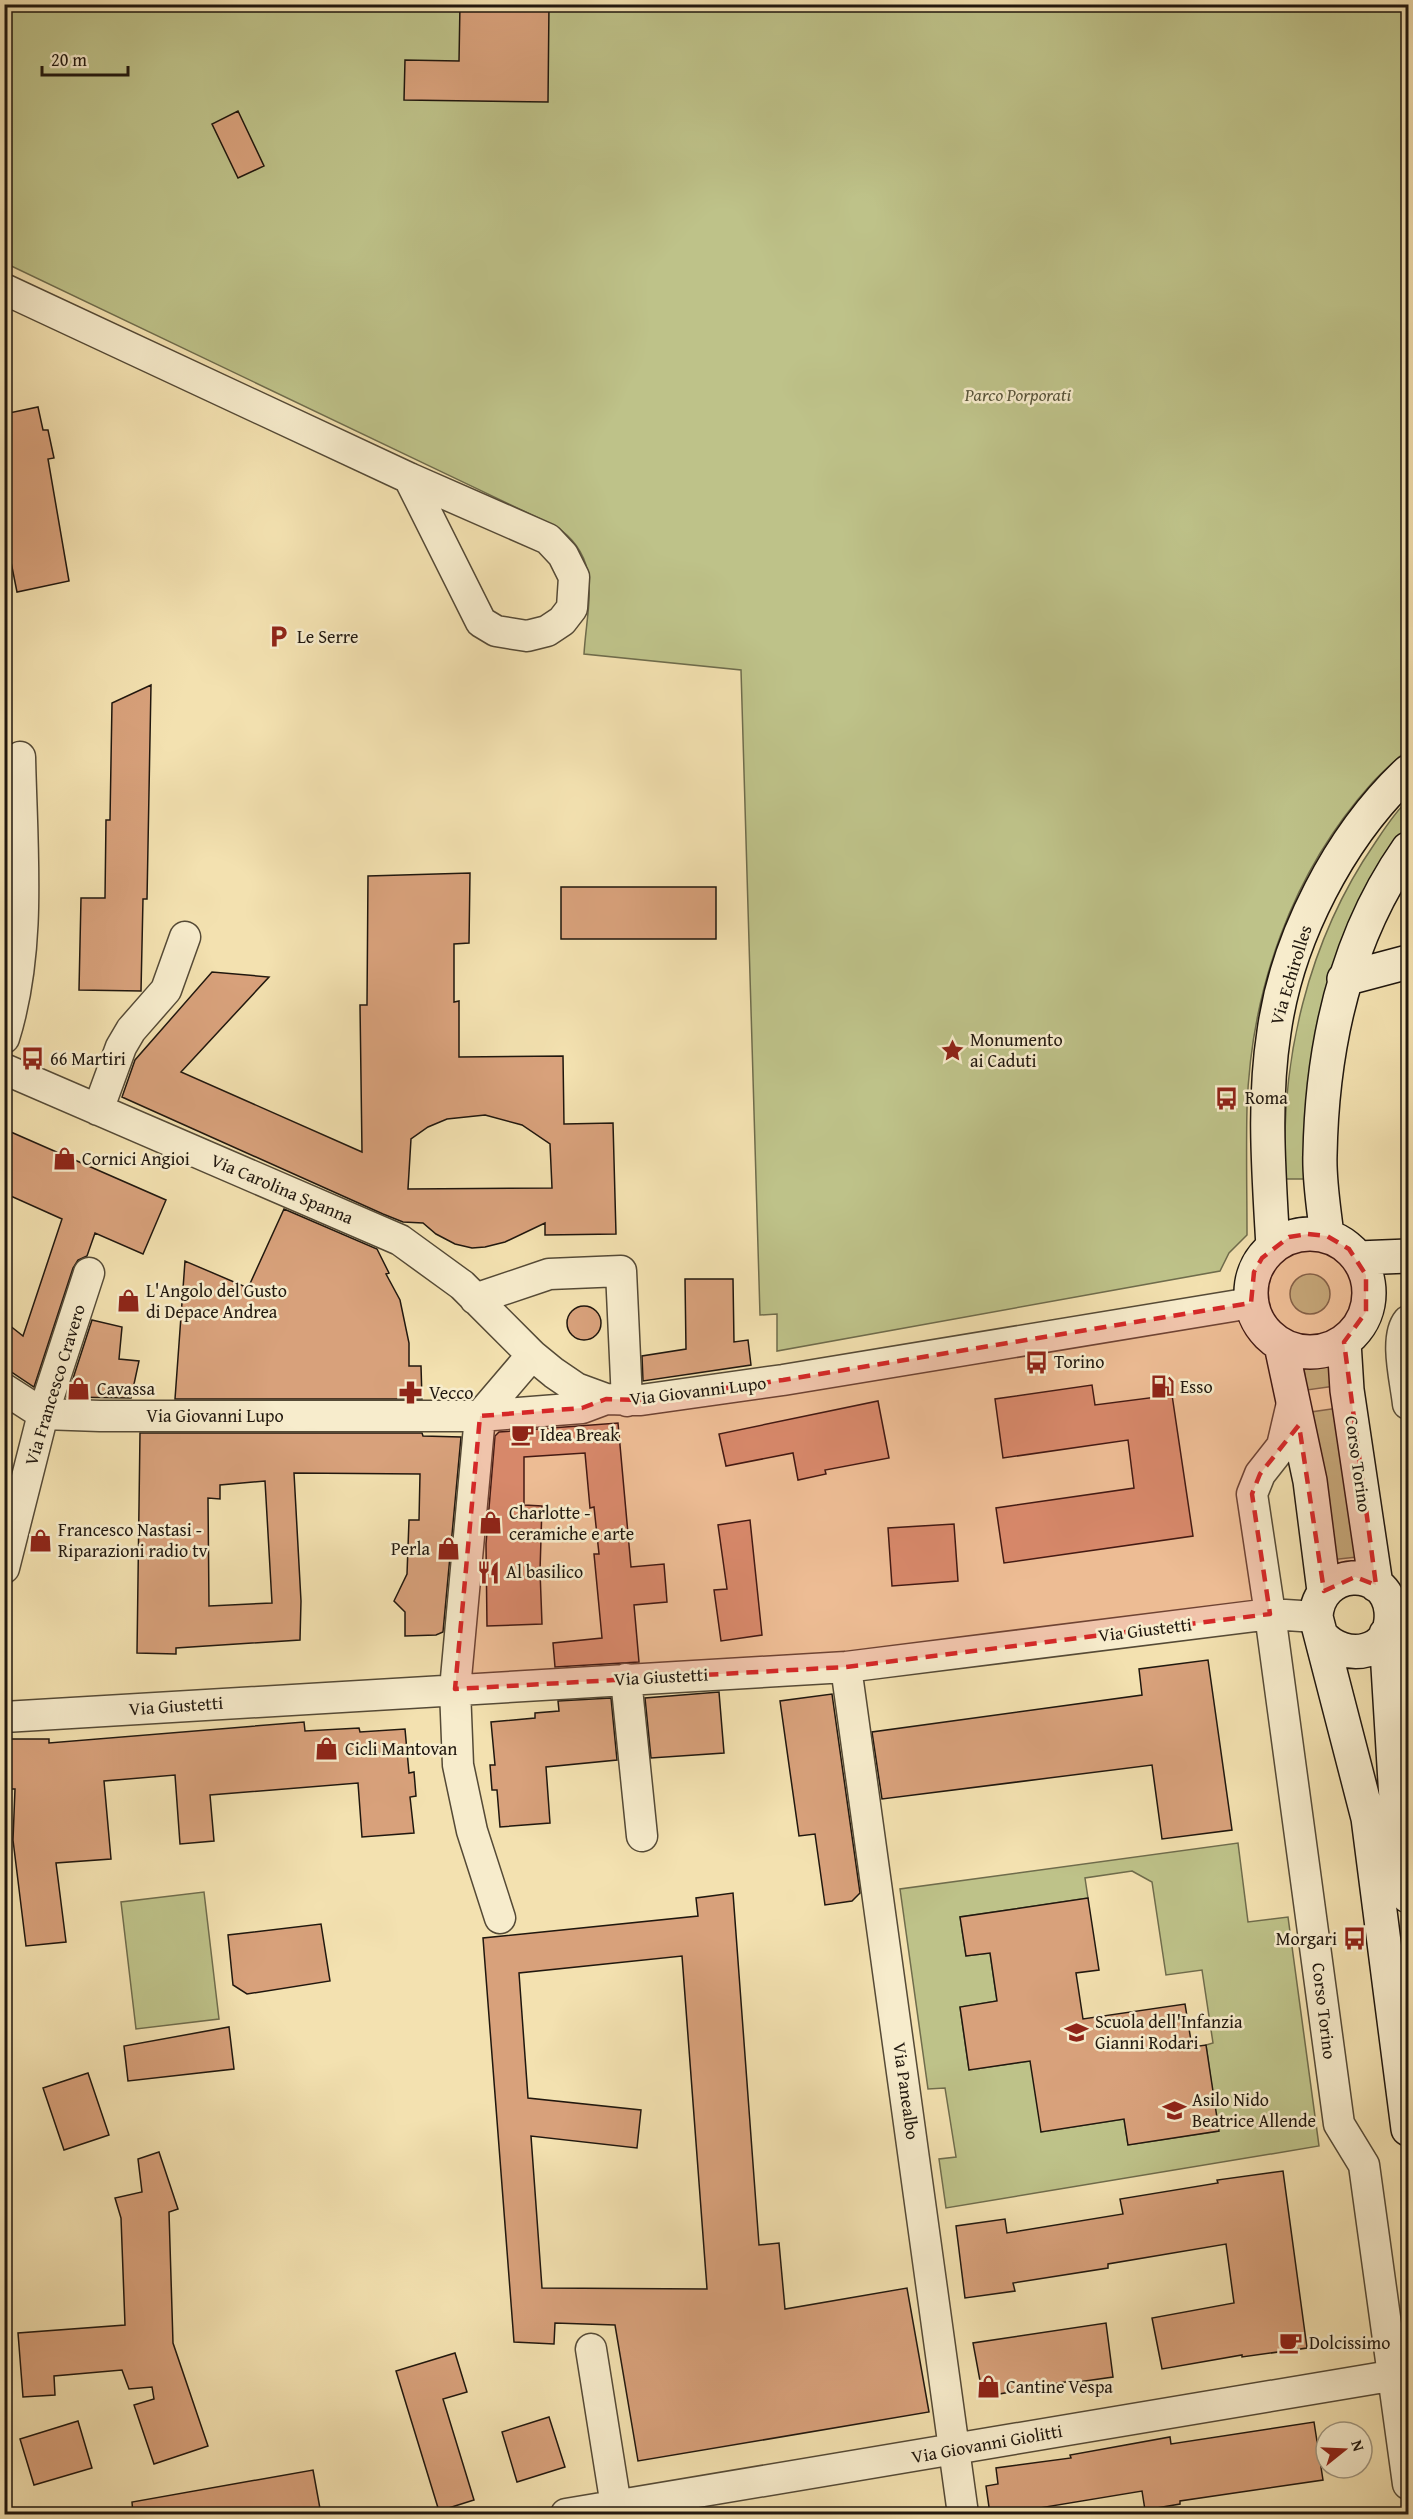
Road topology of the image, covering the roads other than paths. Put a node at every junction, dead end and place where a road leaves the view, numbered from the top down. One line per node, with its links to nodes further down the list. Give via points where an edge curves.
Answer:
1 (4, 289): 2 (street)
2 (409, 478): 2 (street, via 481,622 505,634 527,636 547,631 562,621 572,608 574,578 563,555 548,539)
3 (20, 757): 9 (street, via 20,962 15,1004)
4 (1408, 772): 13 (street, Via Echirolles, via 1384,795 1342,851 1320,893 1284,986 1274,1032 1268,1129)
5 (1408, 849): 8 (street, via 1367,919)
6 (185, 937): 11 (street, via 166,990 131,1030 122,1047)
7 (1408, 962): 8 (street)
8 (1344, 979): 12 (street, via 1324,1074 1320,1156)
9 (4, 1038)
10 (4, 1069): 11 (street, Via Carolina Spanna)
11 (98, 1110): 17 (street, Via Carolina Spanna, via 400,1240)
12 (1327, 1236): 13 (street, via 1289,1237); 15 (street)
13 (1273, 1247): 18 (street, via 1254,1272)
14 (1408, 1256): 15 (street)
15 (1358, 1258): 20 (street, via 1369,1293 1366,1312 1358,1329)
16 (89, 1273): 27 (street, Via Francesco Cravero)
17 (475, 1299): 22 (street, Via Carolina Spanna); 25 (street, via 549,1274 621,1271)
18 (1251, 1303): 21 (street, via 1261,1328); 25 (street, Via Giovanni Lupo, via 805,1377)
19 (1408, 1321): 26 (street, via 1401,1351)
20 (1344, 1342): 21 (street, via 1313,1353); 32 (street, Corso Torino, via 1347,1390)
21 (1281, 1345): 24 (street, Corso Torino)
22 (532, 1356): 25 (street, Via Carolina Spanna, via 576,1388); 28 (street)
23 (4, 1389): 27 (street)
24 (1293, 1399): 30 (street, Corso Torino, via 1282,1446 1260,1474 1252,1494); 31 (street, Corso Torino, via 1310,1481)
25 (616, 1400): 28 (street, Via Giovanni Lupo, via 582,1408)
26 (1408, 1404)
27 (43, 1414): 28 (street, Via Giovanni Lupo); 29 (street, Via Francesco Cravero)
28 (480, 1416): 35 (street)
29 (4, 1568)
30 (1270, 1614): 31 (street, Via Giustetti); 33 (street, Via Giustetti); 42 (street, Corso Torino, via 1339,2124 1364,2165)
31 (1320, 1614): 32 (street, via 1333,1583 1355,1577 1366,1580); 32 (street, via 1329,1645 1353,1653 1372,1648); 40 (street, Corso Torino, via 1327,1669 1368,1818)
32 (1390, 1615): 38 (street, Corso Torino, via 1397,1815)
33 (846, 1667): 34 (street, Via Giustetti); 43 (street, Via Panealbo)
34 (626, 1679): 35 (street, Via Giustetti); 37 (street)
35 (455, 1689): 36 (street, Via Giustetti); 39 (street, via 458,1765 472,1831)
36 (4, 1717)
37 (642, 1836)
38 (1408, 1896)
39 (500, 1918)
40 (1408, 2129)
41 (591, 2349): 45 (street)
42 (1401, 2374): 43 (street, Via Giovanni Giolitti); 44 (street, Corso Torino)
43 (954, 2450): 45 (street, Via Giovanni Giolitti); 47 (street, Via Panealbo)
44 (1408, 2484)
45 (608, 2509): 46 (street, Via Giovanni Giolitti)
46 (566, 2514)
47 (963, 2514)

